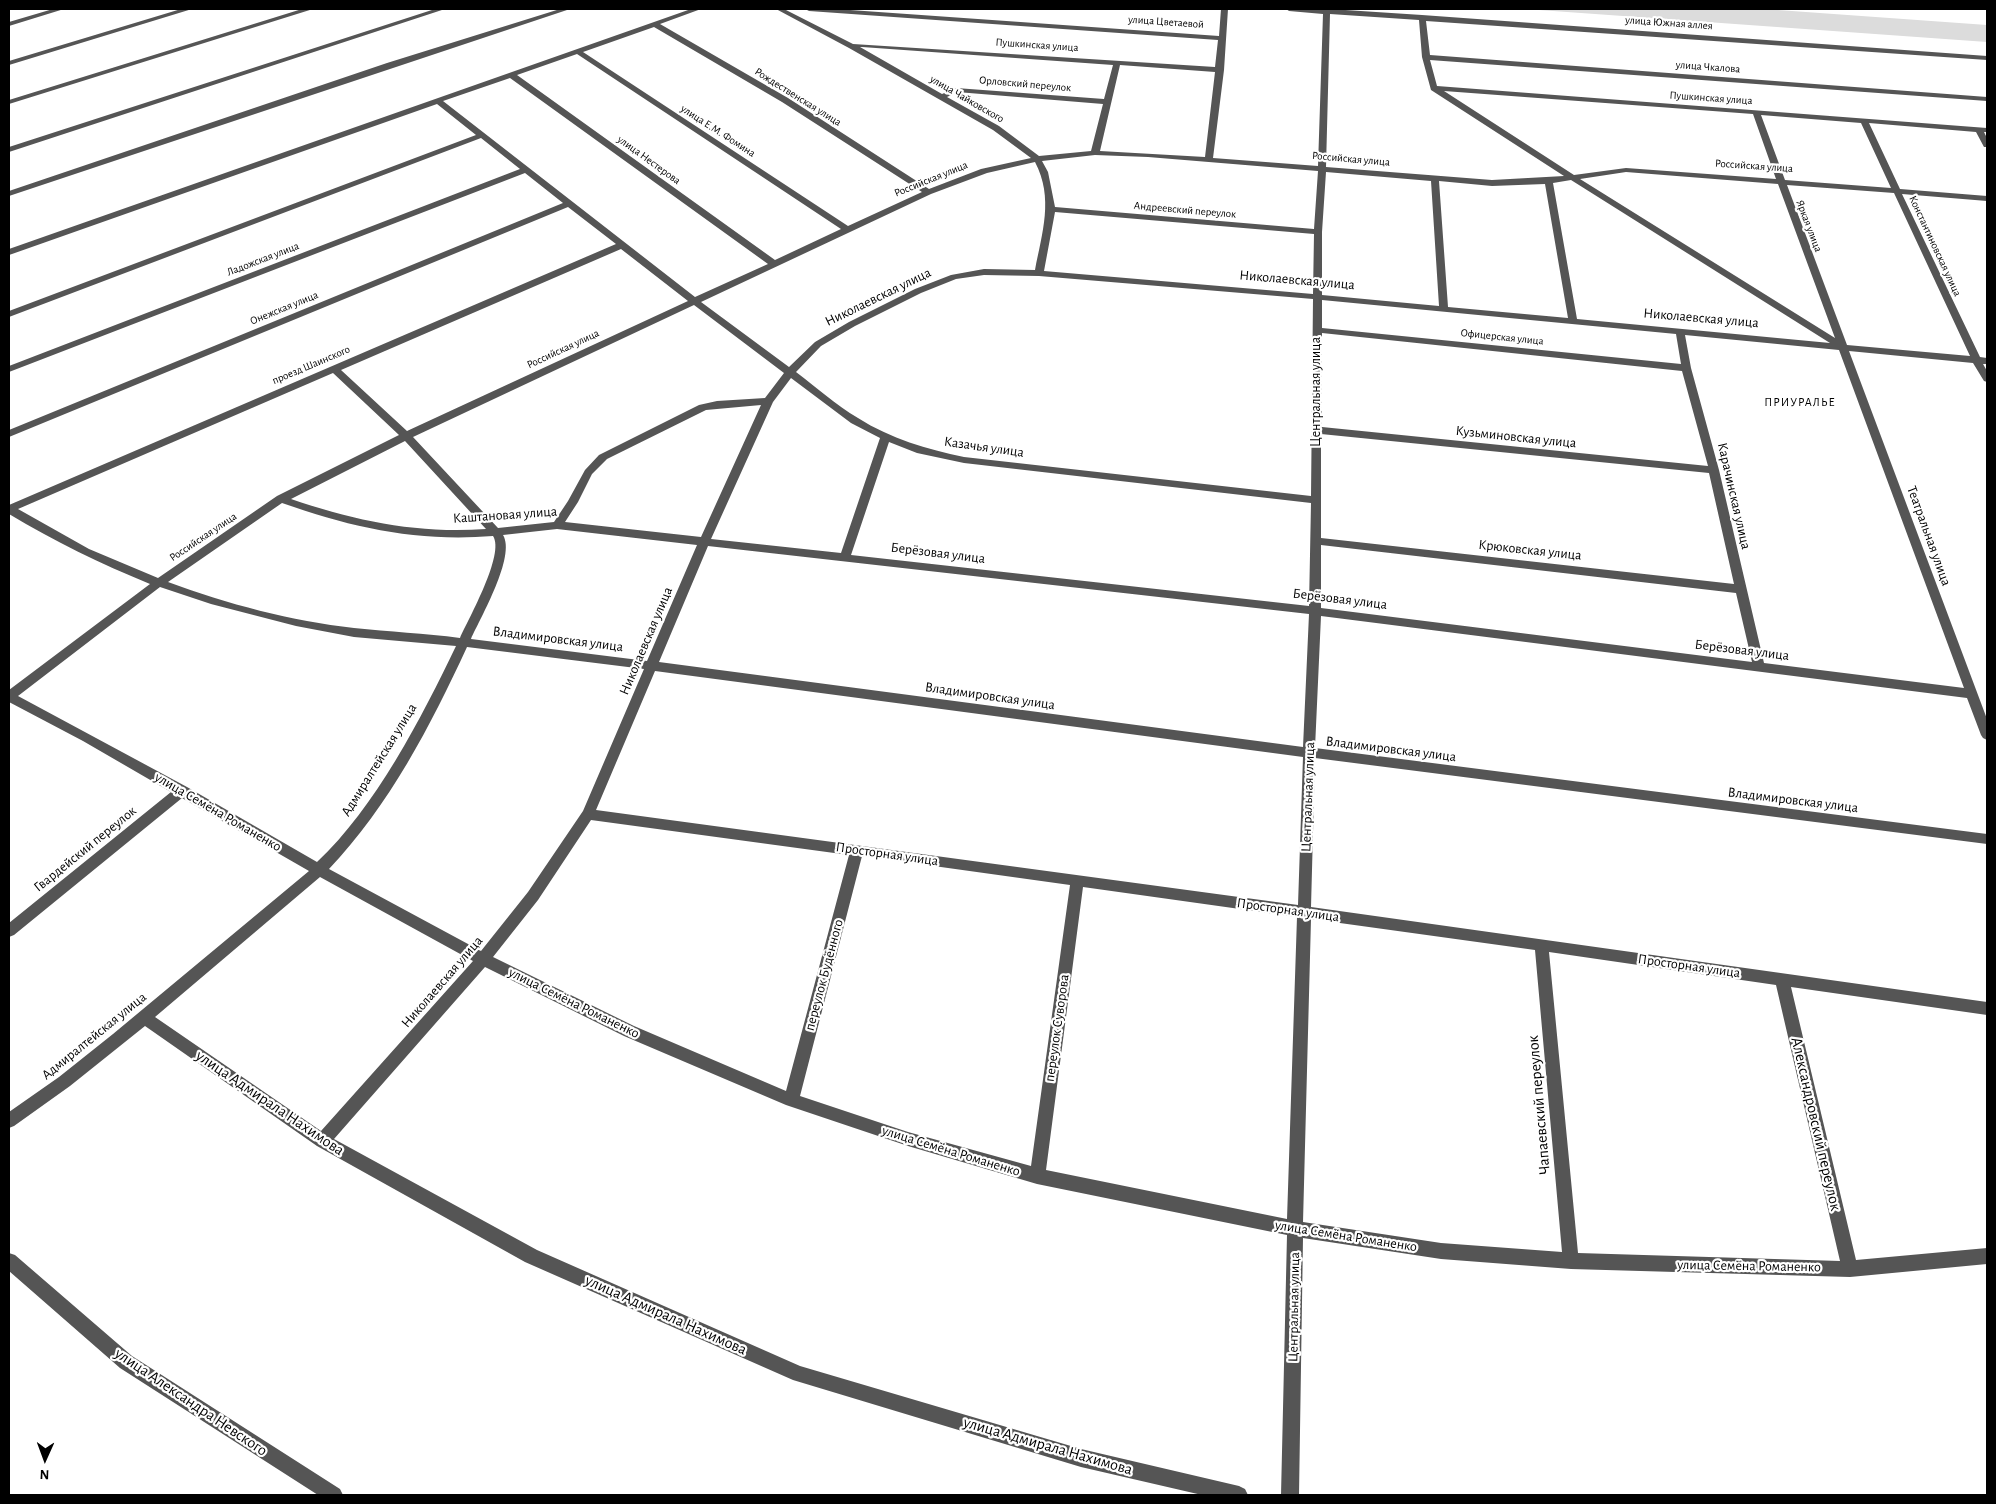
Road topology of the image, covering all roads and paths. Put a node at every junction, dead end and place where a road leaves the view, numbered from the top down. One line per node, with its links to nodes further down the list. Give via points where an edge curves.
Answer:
1 (60, 9): 13 (street)
2 (188, 9): 21 (street)
3 (309, 9): 28 (street)
4 (441, 9): 35 (street)
5 (566, 9): 47 (street)
6 (697, 9): 14 (street)
7 (780, 9): 16 (street, улица Чайковского)
8 (809, 9): 15 (street, улица Цветаевой)
9 (1225, 9): 15 (street)
10 (1289, 9): 11 (street, улица Южная аллея)
11 (1327, 10): 12 (street, улица Южная аллея); 39 (street, Центральная улица)
12 (1422, 17): 18 (street); 19 (street, улица Южная аллея)
13 (9, 24)
14 (654, 24): 17 (street); 46 (street, Рождественская улица, via 785,100)
15 (1222, 38): 22 (street)
16 (852, 46): 20 (street, Пушкинская улица); 25 (street, улица Чайковского)
17 (577, 51): 23 (street); 51 (street, улица Е.М. Фомина)
18 (1426, 57): 24 (street); 26 (street, улица Чкалова)
19 (1987, 58)
20 (1117, 62): 22 (street, Пушкинская улица); 29 (street)
21 (9, 63)
22 (1220, 70): 38 (street)
23 (510, 74): 27 (street); 55 (street, улица Нестерова)
24 (1434, 88): 30 (street, Пушкинская улица); 41 (street)
25 (941, 97): 29 (street, Орловский переулок, via 956,90); 37 (street, улица Чайковского, via 996,128)
26 (1987, 99)
27 (438, 101): 33 (street); 54 (street)
28 (9, 102)
29 (1108, 102): 36 (street)
30 (1756, 113): 31 (street, Пушкинская улица); 44 (street, Яркая улица)
31 (1864, 121): 32 (street, Пушкинская улица); 45 (street, Константиновская улица)
32 (1983, 130): 34 (street)
33 (482, 135): 40 (street); 60 (street)
34 (1987, 145)
35 (9, 150)
36 (1095, 153): 37 (street, Российская улица); 38 (street, Российская улица)
37 (1037, 159): 46 (street, Российская улица, via 984,171); 50 (street, via 1044,172)
38 (1209, 160): 39 (street, Российская улица)
39 (1322, 169): 42 (street, Российская улица); 52 (street, Центральная улица)
40 (526, 170): 49 (street); 68 (street, Ладожская улица)
41 (1571, 177): 43 (street, Российская улица); 44 (street, Российская улица, via 1626,170); 64 (street)
42 (1435, 179): 43 (street, Российская улица, via 1492,183); 59 (street)
43 (1549, 181): 61 (street)
44 (1780, 181): 45 (street, Российская улица); 64 (street, Яркая улица)
45 (1896, 190): 48 (street, Российская улица); 65 (street, Константиновская улица)
46 (928, 192): 51 (street, Российская улица)
47 (9, 194)
48 (1987, 198)
49 (569, 203): 53 (street); 74 (street, Онежская улица)
50 (1051, 209): 52 (street, Андреевский переулок); 56 (street)
51 (848, 230): 55 (street, Российская улица)
52 (1318, 232): 57 (street, Центральная улица)
53 (622, 245): 58 (street); 69 (street, проезд Шаинского)
54 (9, 252)
55 (774, 264): 58 (street, Российская улица)
56 (1039, 273): 57 (street, Николаевская улица); 70 (street, Николаевская улица, via 984,272 936,284 818,344)
57 (1317, 297): 59 (street, Николаевская улица); 62 (street, Центральная улица)
58 (694, 301): 70 (street, Казачья улица); 75 (street, Российская улица)
59 (1444, 309): 61 (street, Николаевская улица)
60 (9, 314)
61 (1573, 321): 63 (street, Николаевская улица)
62 (1316, 330): 67 (street, Офицерская улица); 73 (street, Центральная улица)
63 (1680, 332): 64 (street, Николаевская улица); 67 (street, Карачинская улица)
64 (1843, 347): 65 (street, Николаевская улица); 92 (street, Театральная улица)
65 (1976, 360): 66 (street, Николаевская улица); 71 (street, Константиновская улица)
66 (1987, 361)
67 (1686, 368): 77 (street, Карачинская улица)
68 (9, 369)
69 (334, 369): 75 (street); 80 (street, проезд Шаинского)
70 (789, 373): 72 (street, Николаевская улица); 76 (street, Казачья улица, via 855,421)
71 (1987, 379)
72 (768, 401): 81 (street, via 703,407 603,456 592,465); 84 (street, Николаевская улица)
73 (1316, 430): 77 (street, Кузьминовская улица); 79 (street, Центральная улица)
74 (9, 434)
75 (406, 436): 78 (street, Российская улица); 82 (street)
76 (886, 437): 79 (street, Казачья улица, via 921,451 964,460); 85 (street)
77 (1714, 470): 87 (street, Карачинская улица)
78 (281, 499): 82 (street, Каштановая улица, via 317,512 392,530 429,534); 86 (street, Российская улица)
79 (1315, 500): 83 (street, Центральная улица)
80 (9, 509): 86 (street, Владимировская улица, via 62,541)
81 (557, 525): 82 (street, Каштановая улица); 84 (street, Каштановая улица)
82 (496, 533): 89 (street, Адмиралтейская улица, via 502,542 502,550)
83 (1316, 541): 87 (street, Крюковская улица); 88 (street, Центральная улица)
84 (704, 542): 85 (street, Берёзовая улица); 90 (street, Николаевская улица)
85 (845, 557): 88 (street, Берёзовая улица)
86 (160, 582): 89 (street, Владимировская улица, via 292,621 345,631); 93 (street, Российская улица)
87 (1740, 589): 91 (street, Карачинская улица)
88 (1315, 610): 91 (street, Берёзовая улица); 95 (street, Центральная улица)
89 (464, 643): 90 (street, Владимировская улица); 100 (street, Адмиралтейская улица, via 393,773 353,832)
90 (652, 666): 95 (street, Владимировская улица); 97 (street, Николаевская улица)
91 (1759, 668): 92 (street, Берёзовая улица)
92 (1972, 694): 94 (street, Театральная улица)
93 (9, 696): 96 (street, улица Семёна Романенко)
94 (1987, 735)
95 (1309, 754): 98 (street, Владимировская улица); 102 (street, Центральная улица)
96 (182, 791): 100 (street, улица Семёна Романенко); 103 (street, Гвардейский переулок)
97 (588, 814): 99 (street, Просторная улица); 105 (street, Николаевская улица, via 533,896)
98 (1987, 839)
99 (857, 850): 101 (street, Просторная улица); 109 (street, переулок Будённого)
100 (319, 870): 105 (street, улица Семёна Романенко); 108 (street, Адмиралтейская улица)
101 (1077, 880): 102 (street, Просторная улица); 112 (street, переулок Суворова)
102 (1304, 912): 104 (street, Просторная улица); 113 (street, Центральная улица)
103 (9, 932)
104 (1541, 945): 106 (street, Просторная улица); 115 (street, Чапаевский переулок)
105 (483, 959): 109 (street, улица Семёна Романенко, via 629,1031); 111 (street, Николаевская улица)
106 (1782, 978): 107 (street, Просторная улица); 117 (street, Александровский переулок)
107 (1987, 1008)
108 (144, 1017): 110 (street, Адмиралтейская улица); 111 (street, улица Адмирала Нахимова)
109 (791, 1100): 112 (street, улица Семёна Романенко, via 908,1139)
110 (9, 1121)
111 (322, 1141): 119 (street, улица Адмирала Нахимова, via 531,1256 799,1374 1082,1458)
112 (1037, 1176): 113 (street, улица Семёна Романенко)
113 (1295, 1229): 115 (street, улица Семёна Романенко, via 1441,1251); 120 (street, Центральная улица)
114 (1987, 1256): 117 (street, улица Семёна Романенко)
115 (1571, 1261): 117 (street, улица Семёна Романенко)
116 (9, 1262): 118 (street, улица Александра Невского, via 126,1362)
117 (1850, 1269)
118 (334, 1495)
119 (1239, 1495)
120 (1290, 1495)

